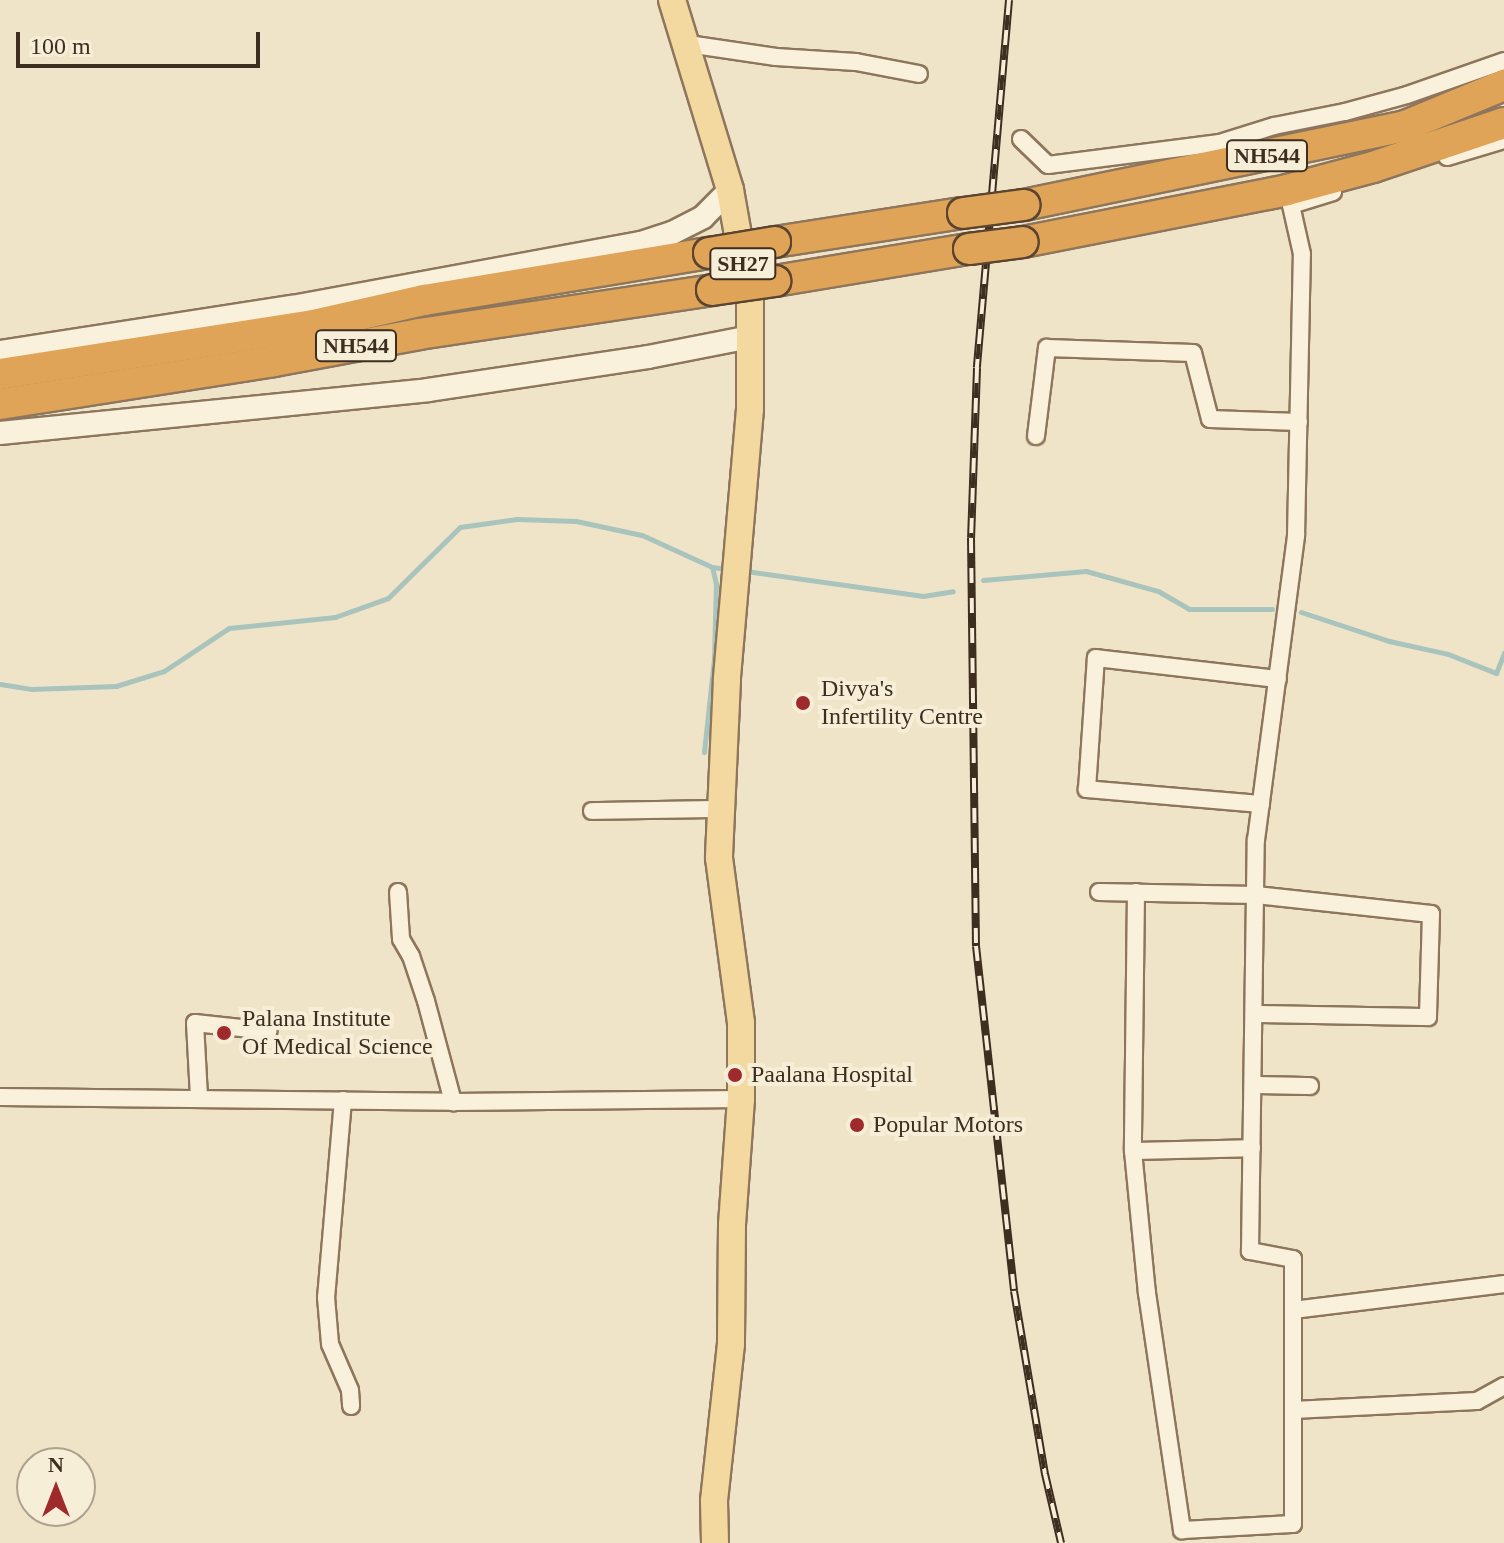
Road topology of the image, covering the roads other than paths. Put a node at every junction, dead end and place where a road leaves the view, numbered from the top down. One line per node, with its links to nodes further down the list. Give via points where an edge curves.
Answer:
1 (672, 0): 2 (main road, SH27)
2 (688, 44): 4 (street); 9 (main road, SH27)
3 (1504, 61): 7 (street, via 1394,98 1220,143 1048,165)
4 (919, 74)
5 (1504, 85): 12 (highway, NH544, bridge, via 1405,126 1024,205 775,242 424,300 313,325)
6 (1504, 123): 13 (highway, NH544, bridge, via 1287,190 1023,242)
7 (1021, 139)
8 (1504, 140): 14 (street, via 1291,205 1302,254)
9 (730, 190): 10 (main road, SH27, via 750,302); 11 (street, via 703,217 641,243 292,307)
10 (750, 337): 15 (street, via 428,390); 19 (main road, SH27, via 750,409)
11 (0, 352)
12 (0, 374)
13 (0, 404)
14 (1299, 422): 16 (street, via 1210,419 1193,353 1047,348); 17 (street, via 1296,536)
15 (0, 433)
16 (1036, 436)
17 (1278, 679): 18 (street); 18 (street, via 1096,658 1087,789)
18 (1261, 804): 24 (street)
19 (721, 809): 20 (street); 31 (main road, SH27, via 719,858 741,1023)
20 (592, 811)
21 (398, 892): 33 (street, via 401,939 426,1001)
22 (1099, 892): 23 (street)
23 (1136, 892): 24 (street); 35 (street)
24 (1256, 895): 25 (street); 25 (street, via 1431,914 1428,1017)
25 (1254, 1014): 27 (street)
26 (269, 1031): 30 (street, via 195,1023)
27 (1253, 1085): 28 (street); 34 (street)
28 (1310, 1086)
29 (0, 1097): 30 (street)
30 (199, 1097): 32 (street)
31 (741, 1099): 33 (street); 41 (main road, SH27, via 731,1344 714,1501)
32 (343, 1100): 33 (street); 39 (street, via 326,1297 330,1344 350,1390)
33 (453, 1102)
34 (1252, 1148): 35 (street); 37 (street, via 1250,1251 1293,1259)
35 (1133, 1151): 40 (street, via 1147,1293 1182,1530 1293,1524)
36 (1504, 1284): 37 (street)
37 (1293, 1310): 40 (street)
38 (1504, 1386): 40 (street, via 1477,1401)
39 (351, 1406)
40 (1293, 1410)
41 (715, 1543)

